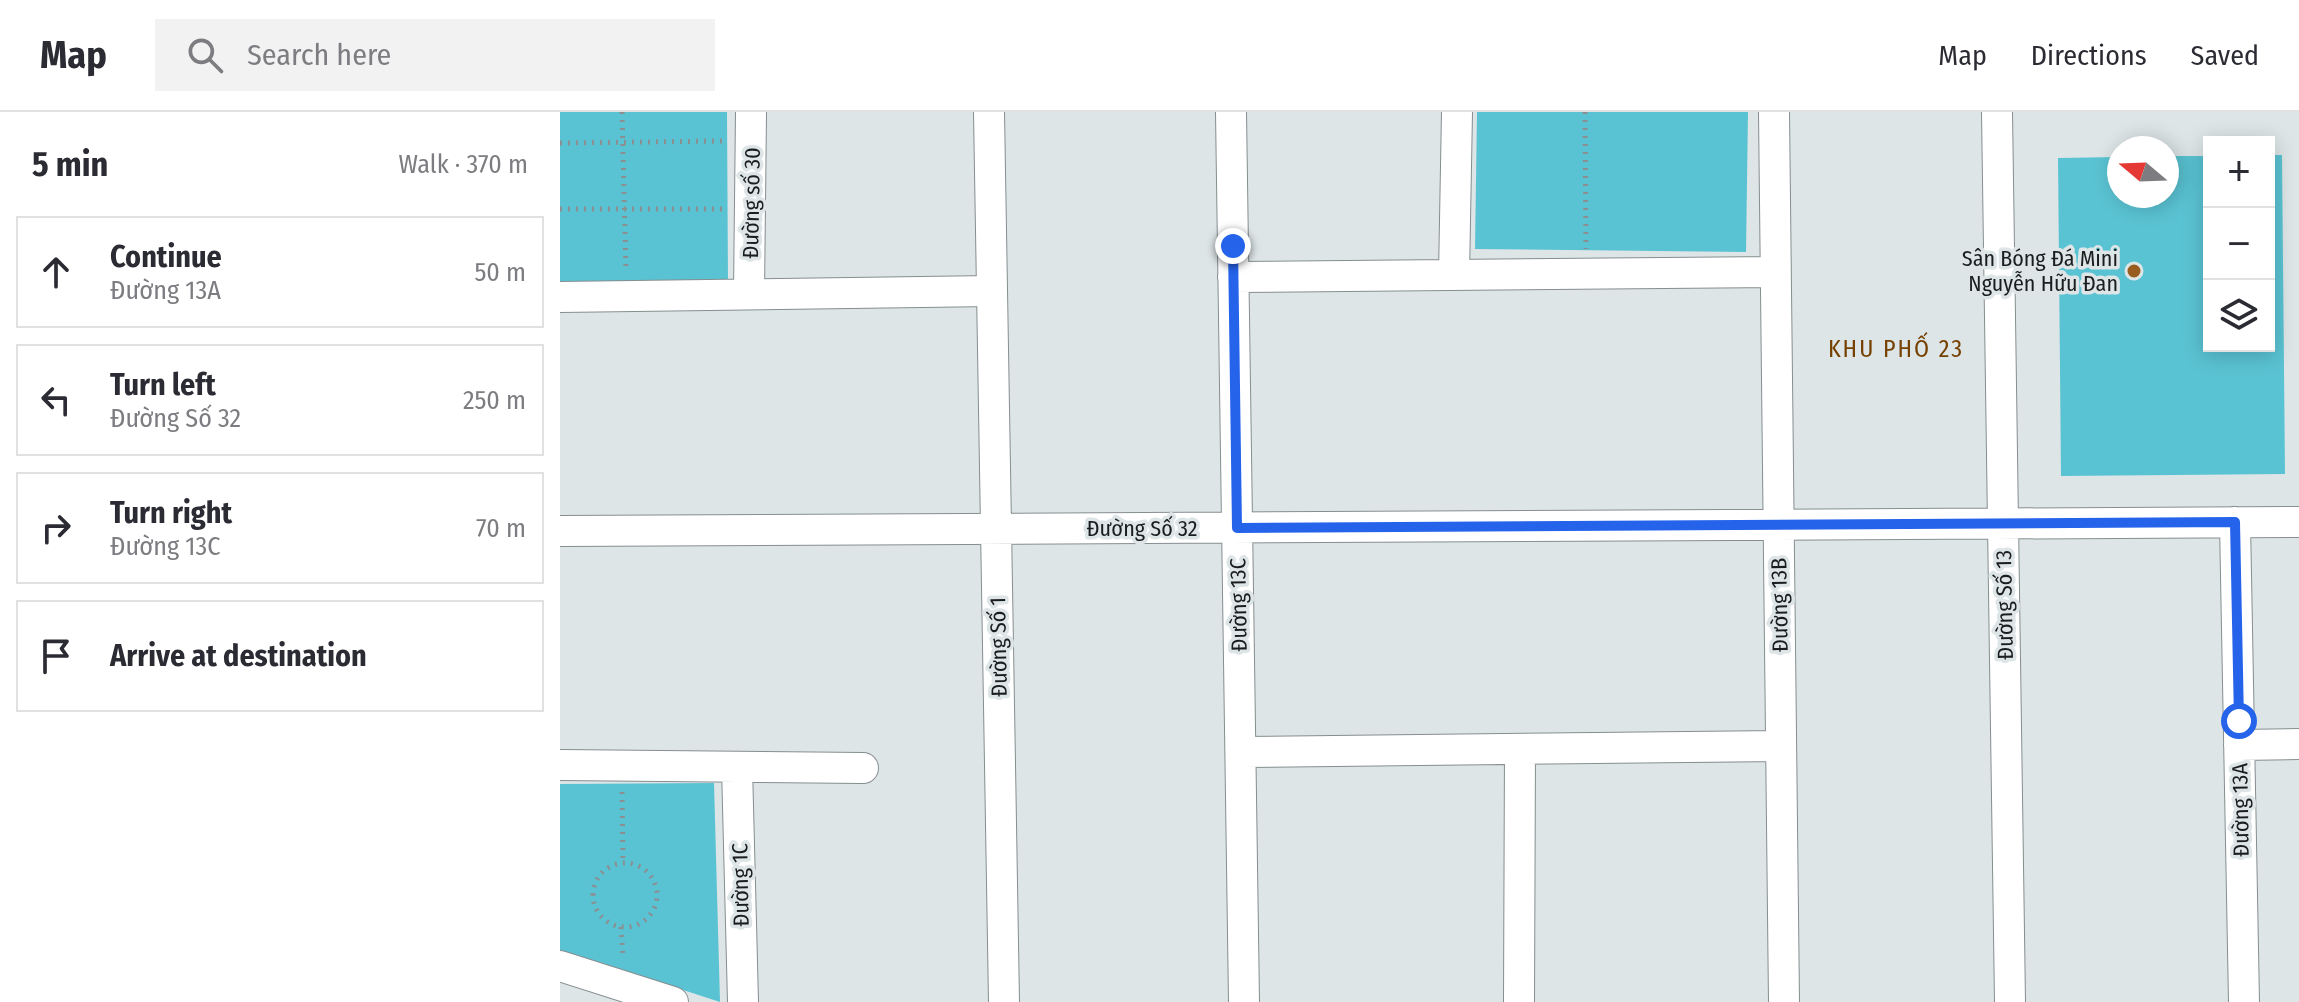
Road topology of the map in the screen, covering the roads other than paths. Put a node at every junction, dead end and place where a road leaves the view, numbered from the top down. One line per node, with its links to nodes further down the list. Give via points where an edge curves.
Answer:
1 (989, 112): 10 (street, Đường Số 1)
2 (1231, 112): 9 (street, Đường 13C)
3 (1457, 112): 8 (street)
4 (1774, 112): 7 (street, Đường 13B)
5 (1997, 112): 15 (street, Đường Số 13)
6 (751, 127): 11 (street, Đường số 30)
7 (1775, 272): 8 (street); 16 (street, Đường 13B)
8 (1454, 275): 9 (street)
9 (1233, 277): 17 (street, Đường 13C)
10 (992, 291): 11 (street); 18 (street, Đường Số 1)
11 (749, 294): 12 (street)
12 (560, 297)
13 (2235, 522): 14 (street, Đường Số 32); 15 (street, Đường Số 32); 21 (street, Đường 13A)
14 (2299, 522)
15 (2003, 524): 16 (street, Đường Số 32); 35 (street, Đường Số 13)
16 (1778, 525): 17 (street, Đường Số 32); 22 (street, Đường 13B)
17 (1237, 528): 18 (street, Đường Số 32); 24 (street, Đường 13C)
18 (995, 529): 19 (street, Đường Số 32); 31 (street, Đường Số 1)
19 (560, 531)
20 (2299, 744): 21 (street)
21 (2239, 745): 36 (street, Đường 13A)
22 (1781, 746): 23 (street); 34 (street, Đường 13B)
23 (1520, 749): 24 (street); 33 (street)
24 (1241, 752): 32 (street, Đường 13C)
25 (560, 765): 26 (street)
26 (737, 767): 27 (street); 30 (street, Đường 1C)
27 (863, 768)
28 (560, 966): 29 (street)
29 (673, 1002)
30 (743, 1002)
31 (1004, 1002)
32 (1244, 1002)
33 (1519, 1002)
34 (1784, 1002)
35 (2010, 1002)
36 (2244, 1002)

